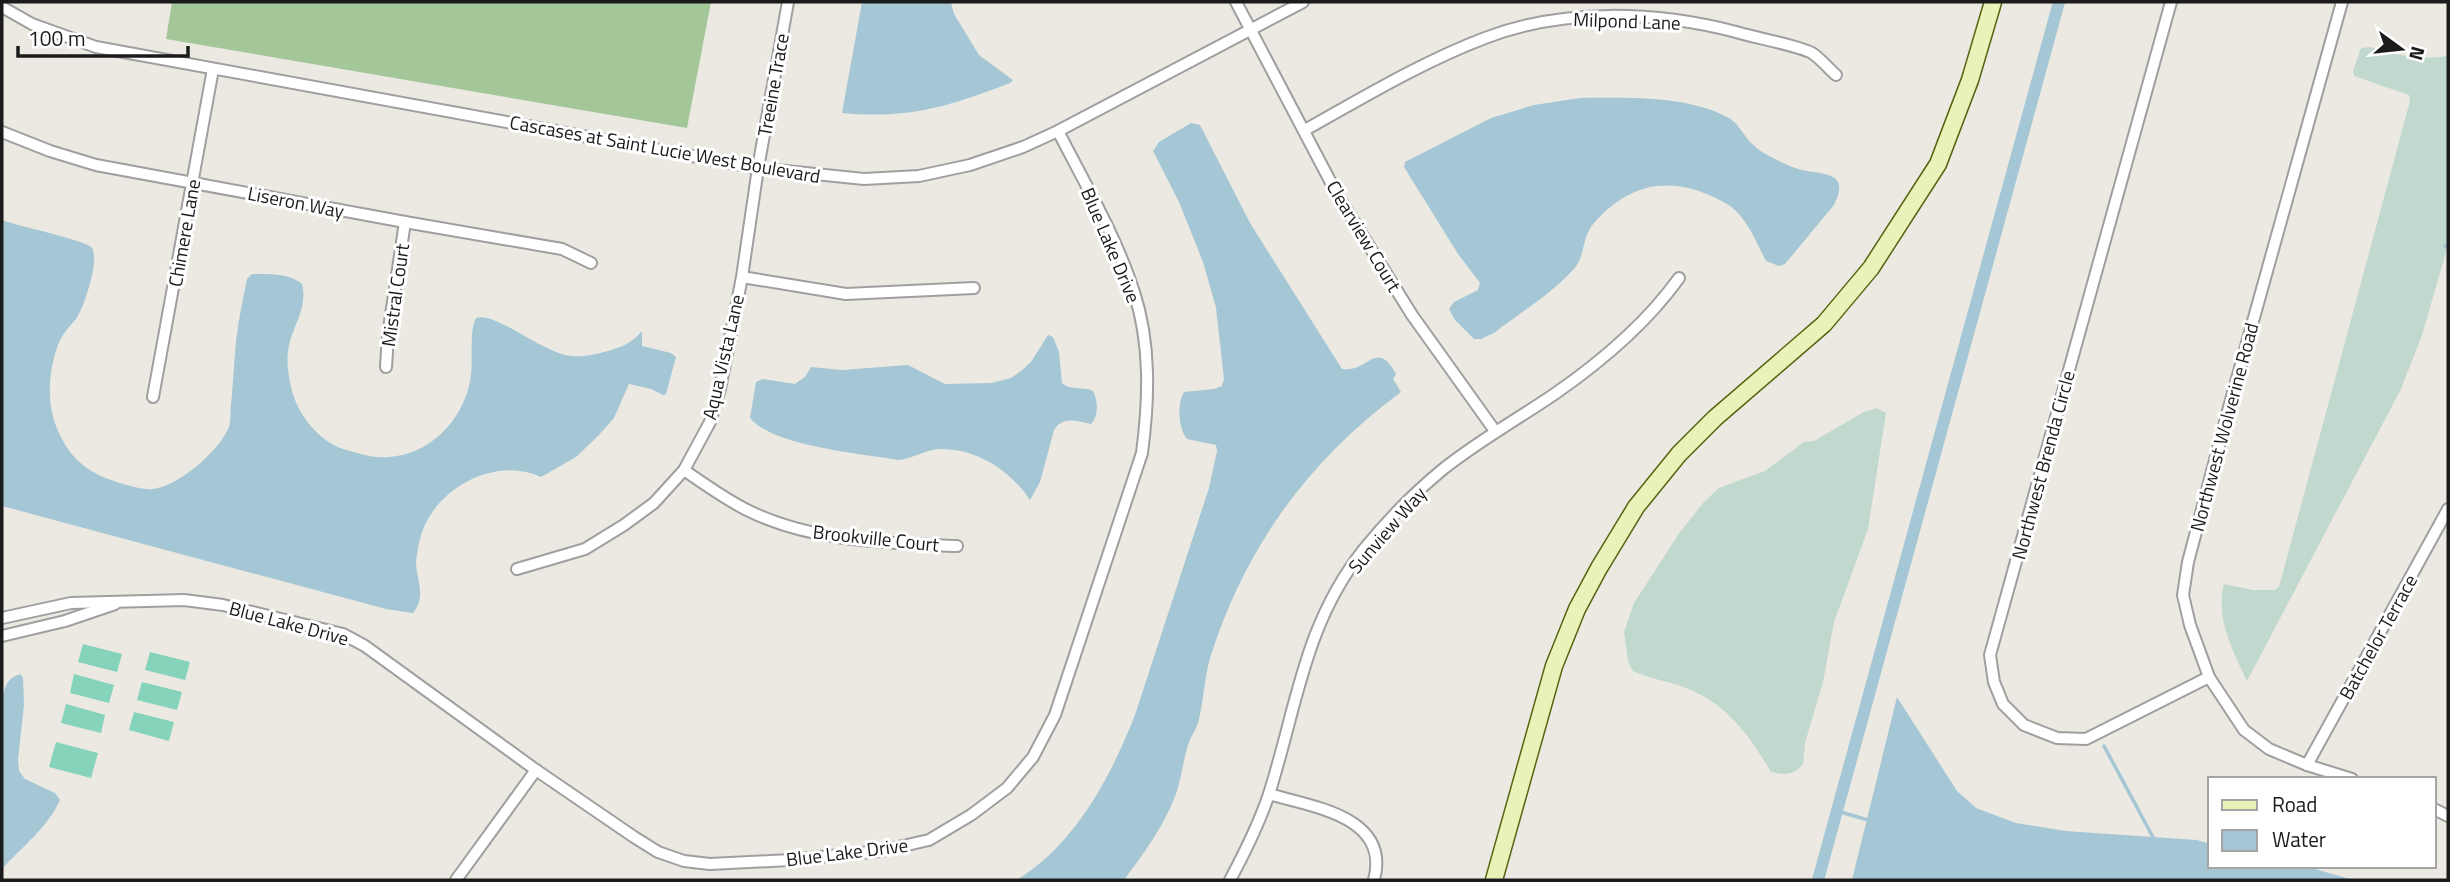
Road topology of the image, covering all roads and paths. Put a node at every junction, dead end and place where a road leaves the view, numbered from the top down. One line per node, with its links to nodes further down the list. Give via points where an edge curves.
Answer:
1 (788, 2): 14 (street, Treeine Trace)
2 (1236, 2): 8 (street, Clearview Court)
3 (1303, 2): 8 (street, Cascases at Saint Lucie West Boulevard)
4 (1993, 2): 41 (street, via 1938,164 1871,268 1824,324 1679,454 1636,507 1598,568 1554,666)
5 (2171, 2): 33 (street, Northwest Brenda Circle, via 1990,655 2003,704 2024,725 2057,738 2086,739)
6 (2342, 2): 33 (street, Northwest Wolverine Road, via 2188,562 2183,595)
7 (2, 7): 9 (street, Cascases at Saint Lucie West Boulevard, via 32,24 96,47)
8 (1251, 29): 11 (street, Clearview Court); 12 (street, Cascases at Saint Lucie West Boulevard)
9 (213, 69): 14 (street, Cascases at Saint Lucie West Boulevard); 15 (street, Chimere Lane)
10 (1836, 75): 11 (street, Milpond Lane, via 1811,52 1709,25 1664,18 1563,19 1487,38 1449,53)
11 (1305, 130): 23 (street, Clearview Court, via 1338,196 1412,315)
12 (1058, 131): 14 (street, Cascases at Saint Lucie West Boulevard, via 991,158 919,176 864,179); 35 (street, Blue Lake Drive, via 1135,293 1143,329 1147,411 1142,453 1123,516 1055,715 1033,757 1007,788 929,840 881,851 710,864 684,862 658,852)
13 (2, 132): 15 (street, Liseron Way, via 96,165)
14 (758, 168): 18 (street, Aqua Vista Lane)
15 (193, 183): 16 (street, Liseron Way); 22 (street, Chimere Lane)
16 (405, 222): 17 (street, Liseron Way, via 562,249); 21 (street, Mistral Court)
17 (591, 263)
18 (742, 277): 20 (street, via 846,294); 24 (street, Aqua Vista Lane, via 720,389 710,422)
19 (1679, 278): 23 (street, Sunview Way, via 1657,309 1608,354)
20 (974, 288)
21 (386, 367)
22 (153, 397)
23 (1495, 431): 37 (street, Sunview Way, via 1441,470 1399,510 1363,550 1336,591 1311,641)
24 (684, 470): 26 (street, Brookville Court, via 747,510 785,525 879,542); 27 (street, Aqua Vista Lane, via 654,503 585,549)
25 (2448, 509): 34 (street, Batchelor Terrace)
26 (957, 546)
27 (517, 569)
28 (124, 601): 29 (street, Blue Lake Drive, via 71,603); 31 (street, Blue Lake Drive); 35 (street, Blue Lake Drive, via 223,605 343,634)
29 (28, 612): 30 (street, Blue Lake Drive); 31 (street)
30 (2, 618)
31 (32, 629): 32 (street, Blue Lake Drive)
32 (2, 636)
33 (2209, 677): 34 (street, Northwest Wolverine Road, via 2244,730 2269,749)
34 (2307, 765): 36 (street, Northwest Wolverine Road)
35 (536, 770): 38 (street)
36 (2346, 777)
37 (1269, 794): 39 (street, Sunview Way, via 1252,840); 40 (street, via 1338,814 1363,828 1375,851)
38 (456, 880)
39 (1230, 880)
40 (1374, 880)
41 (1494, 880)

